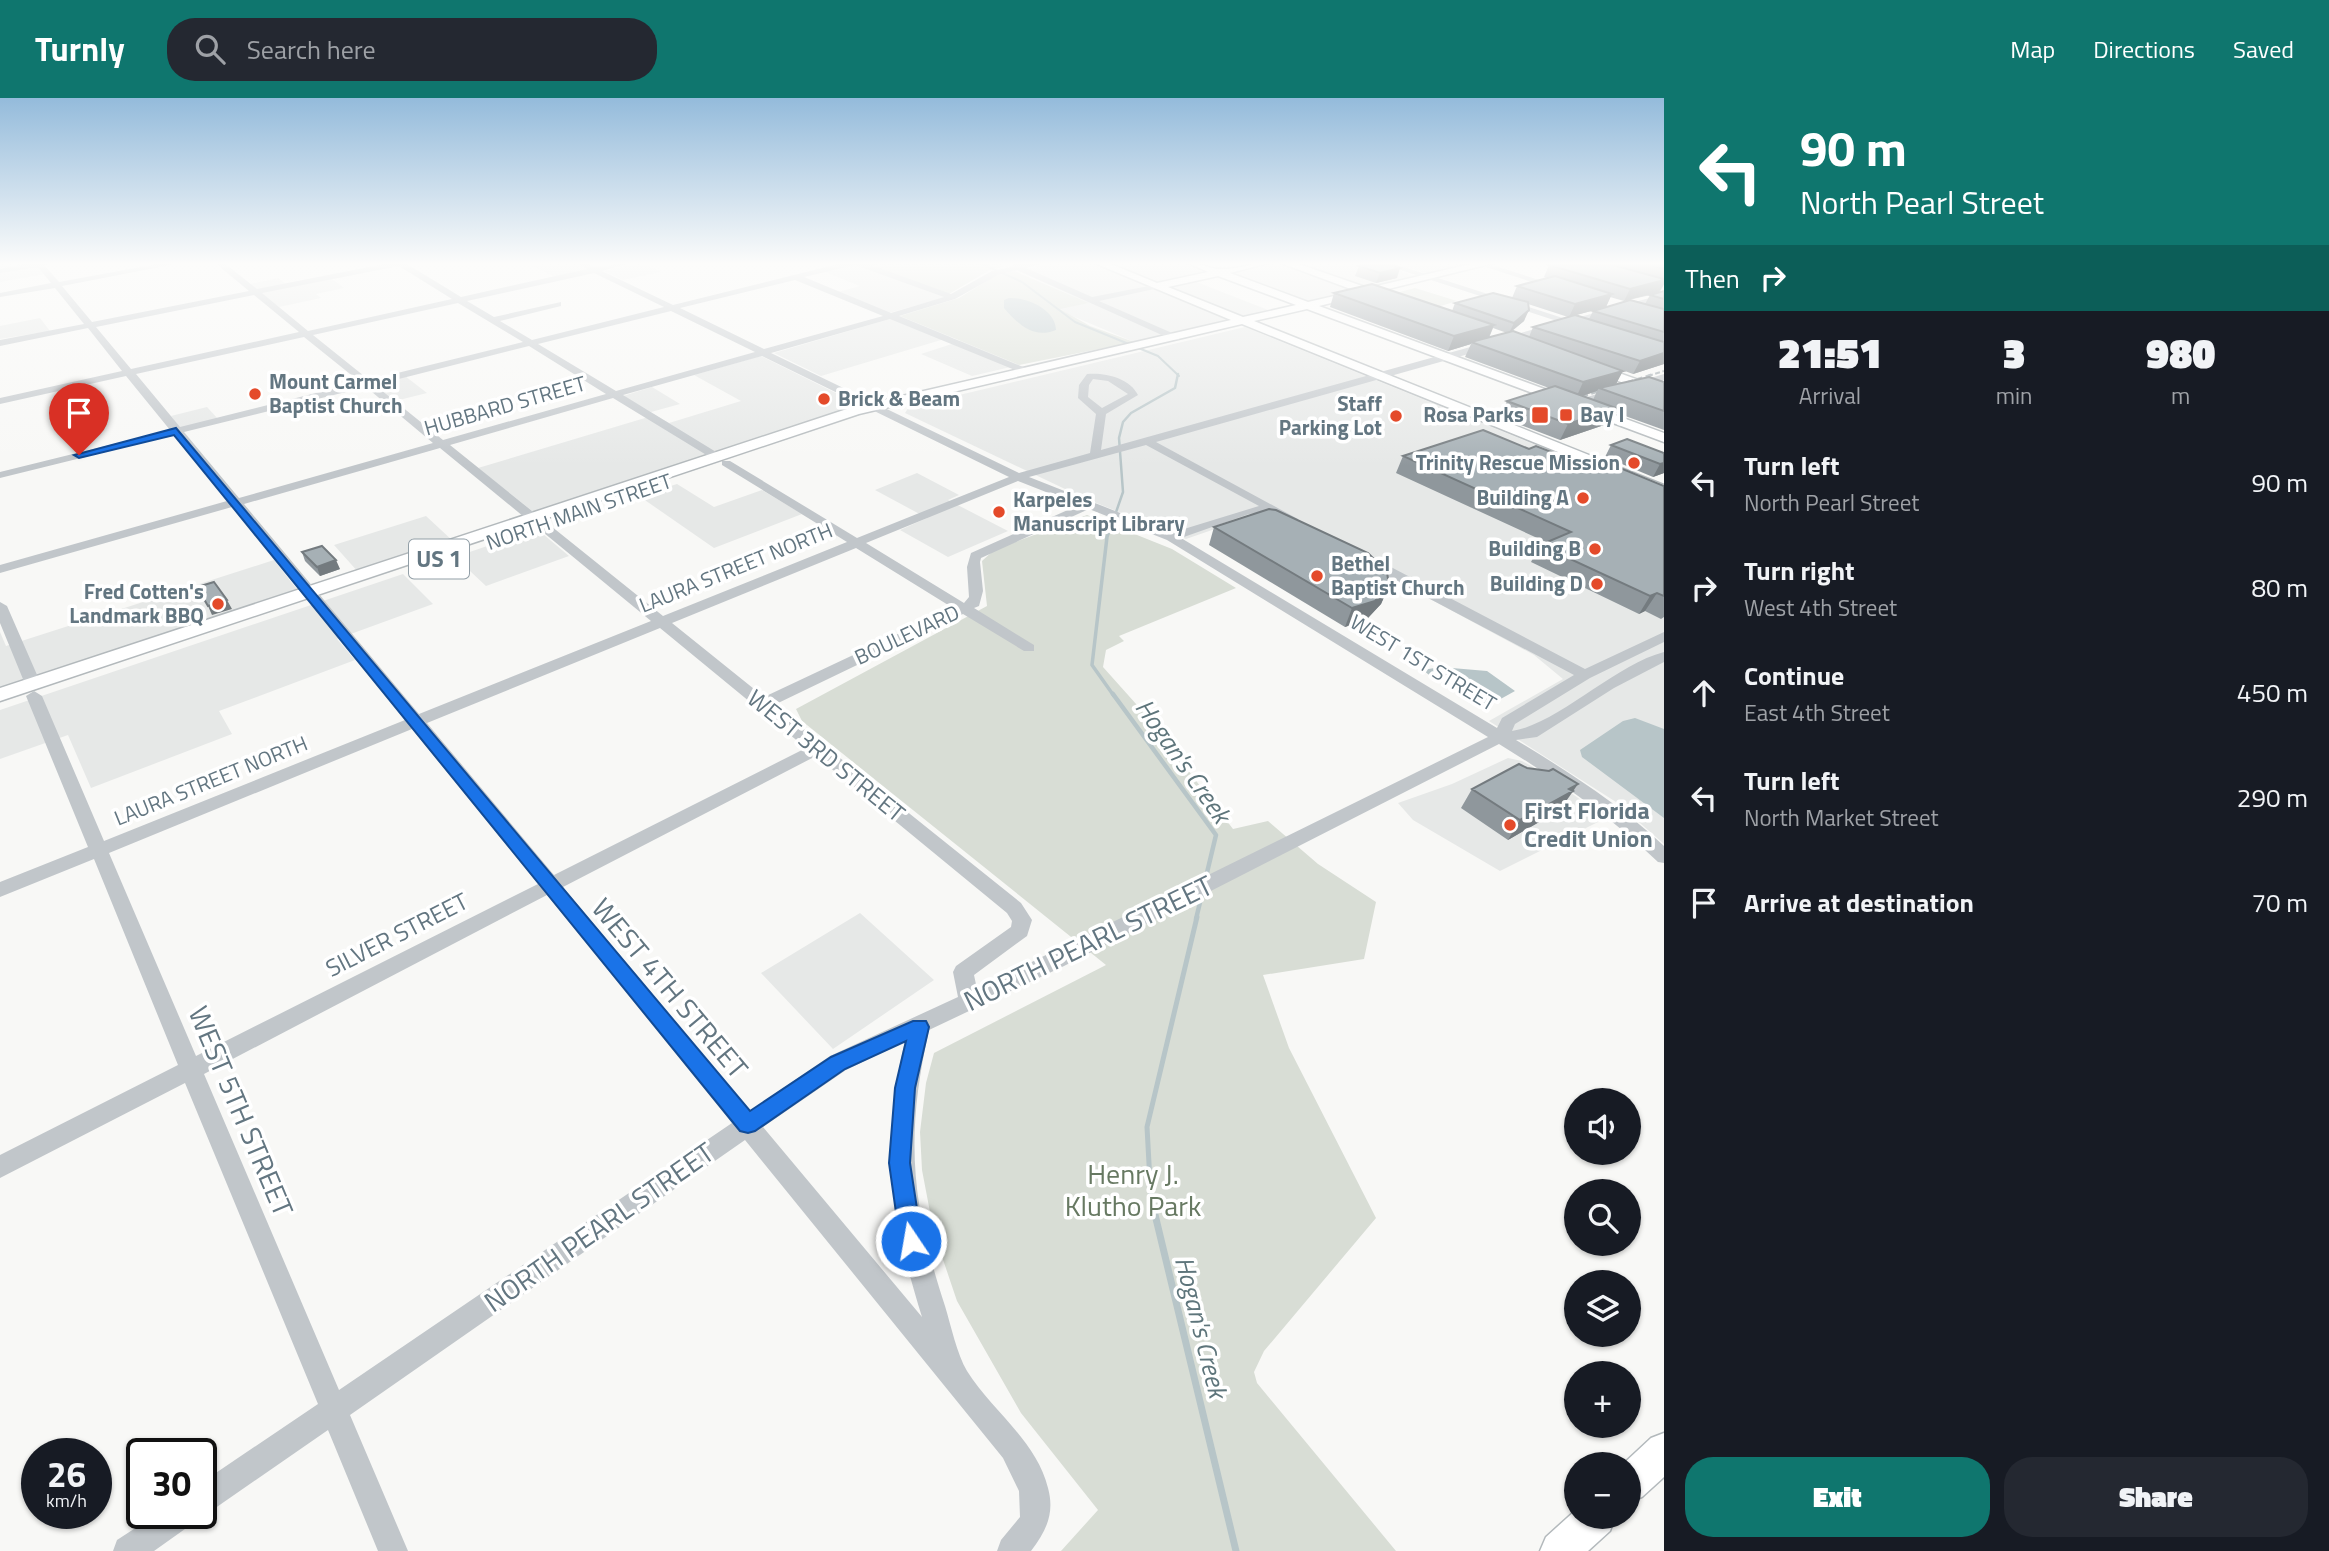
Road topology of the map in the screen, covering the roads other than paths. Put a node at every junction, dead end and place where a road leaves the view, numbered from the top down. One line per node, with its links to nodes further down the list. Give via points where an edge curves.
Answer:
1 (65, 330): 19 (street)
2 (93, 330): 26 (street, WEST 4TH STREET)
3 (300, 330): 16 (street, WEST 3RD STREET)
4 (324, 330): 16 (street)
5 (508, 330): 20 (street)
6 (584, 330): 20 (street)
7 (717, 330): 22 (street, WEST 1ST STREET)
8 (841, 330): 22 (street, HUBBARD STREET)
9 (924, 330): 25 (street)
10 (1158, 330): 17 (street)
11 (1211, 330): 17 (main road, NORTH MAIN STREET / US 1)
12 (1263, 330): 27 (main road)
13 (1372, 330): 23 (main road)
14 (1539, 330): 18 (street, LAURA STREET NORTH)
15 (1485, 331): 18 (main road)
16 (305, 334): 26 (street); 29 (street, WEST 3RD STREET)
17 (1176, 338): 25 (main road, NORTH MAIN STREET / US 1)
18 (1507, 339): 21 (main road); 23 (street, LAURA STREET NORTH)
19 (0, 343)
20 (530, 343): 29 (street); 32 (street)
21 (1529, 346)
22 (763, 352): 32 (street, HUBBARD STREET); 35 (street, WEST 1ST STREET)
23 (1445, 357): 27 (street, LAURA STREET NORTH); 34 (main road)
24 (1581, 364): 30 (main road)
25 (1025, 371): 35 (main road, NORTH MAIN STREET / US 1)
26 (129, 373): 33 (street); 37 (street, WEST 4TH STREET)
27 (1378, 376): 39 (street, LAURA STREET NORTH); 45 (main road)
28 (1664, 377): 30 (street)
29 (367, 383): 37 (street); 40 (street, WEST 3RD STREET)
30 (1641, 384): 31 (main road); 34 (street)
31 (1664, 393)
32 (615, 394): 40 (street, HUBBARD STREET); 42 (street)
33 (0, 401)
34 (1572, 403): 38 (main road)
35 (876, 408): 42 (main road, NORTH MAIN STREET / US 1, via 865,416); 44 (street, WEST 1ST STREET)
36 (1101, 413): 36 (street, via 1083,398 1090,376 1110,378 1133,395); 41 (street)
37 (176, 431): 43 (street); 46 (street, WEST 4TH STREET)
38 (1664, 438)
39 (1147, 441): 41 (street, LAURA STREET NORTH); 48 (street)
40 (441, 444): 46 (street, HUBBARD STREET); 49 (street, WEST 3RD STREET)
41 (1095, 456): 44 (street, LAURA STREET NORTH)
42 (721, 460): 49 (main road, NORTH MAIN STREET / US 1); 52 (street)
43 (0, 475)
44 (1018, 477): 47 (street, WEST 1ST STREET); 52 (street, LAURA STREET NORTH)
45 (1662, 488)
46 (235, 502): 54 (street, HUBBARD STREET); 55 (street, WEST 4TH STREET)
47 (1086, 506): 51 (street, WEST 1ST STREET); 57 (street, BOULEVARD, via 976,556 971,565 977,597)
48 (1269, 508): 50 (street); 51 (street)
49 (537, 521): 55 (main road, NORTH MAIN STREET / US 1); 58 (street, WEST 3RD STREET)
50 (1299, 524)
51 (1171, 537): 68 (street, WEST 1ST STREET)
52 (855, 542): 57 (street); 58 (street, LAURA STREET NORTH)
53 (1356, 554): 62 (street)
54 (0, 569)
55 (313, 597): 63 (main road, NORTH MAIN STREET / US 1); 67 (street, WEST 4TH STREET)
56 (0, 606): 63 (street, WEST 5TH STREET)
57 (964, 608): 60 (street); 65 (street, BOULEVARD)
58 (660, 622): 65 (street, WEST 3RD STREET); 67 (street, LAURA STREET NORTH)
59 (1664, 636): 62 (street, NORTH PEARL STREET)
60 (1029, 648)
61 (1664, 656): 68 (street, NORTH PEARL STREET, via 1531,733)
62 (1586, 675): 68 (street, NORTH PEARL STREET, via 1508,721)
63 (33, 690): 64 (main road, NORTH MAIN STREET / US 1); 66 (main road, NORTH MAIN STREET / US 1); 70 (street, WEST 5TH STREET)
64 (0, 695)
65 (761, 705): 69 (street, WEST 3RD STREET)
66 (0, 707)
67 (415, 721): 70 (street, LAURA STREET NORTH); 72 (street, WEST 4TH STREET)
68 (1501, 737): 71 (street, WEST 1ST STREET, via 1601,803); 74 (street, NORTH PEARL STREET)
69 (817, 749): 72 (street, SILVER STREET); 74 (street, WEST 3RD STREET, via 1014,908 1022,920 1020,931 963,972)
70 (100, 849): 73 (street, LAURA STREET NORTH); 76 (street, WEST 5TH STREET)
71 (1664, 857)
72 (550, 886): 76 (street, SILVER STREET); 77 (street, WEST 4TH STREET)
73 (0, 890)
74 (969, 1001): 75 (street, NORTH PEARL STREET)
75 (919, 1027): 77 (street, NORTH PEARL STREET, via 838,1063); 79 (street, via 905,1088 899,1163 906,1222)
76 (191, 1070): 78 (street, SILVER STREET); 80 (street, WEST 5TH STREET)
77 (748, 1124): 79 (street, WEST 4TH STREET); 80 (street, NORTH PEARL STREET)
78 (0, 1167)
79 (955, 1377): 88 (street, WEST 4TH STREET, via 1013,1448 1034,1489 1035,1522)
80 (334, 1409): 83 (street, NORTH PEARL STREET); 87 (street, WEST 5TH STREET)
81 (1663, 1453): 82 (main road)
82 (1641, 1474)
83 (217, 1490)
84 (160, 1529): 86 (street)
85 (1583, 1529): 89 (main road)
86 (128, 1551)
87 (393, 1551)
88 (1012, 1551)
89 (1560, 1551)

